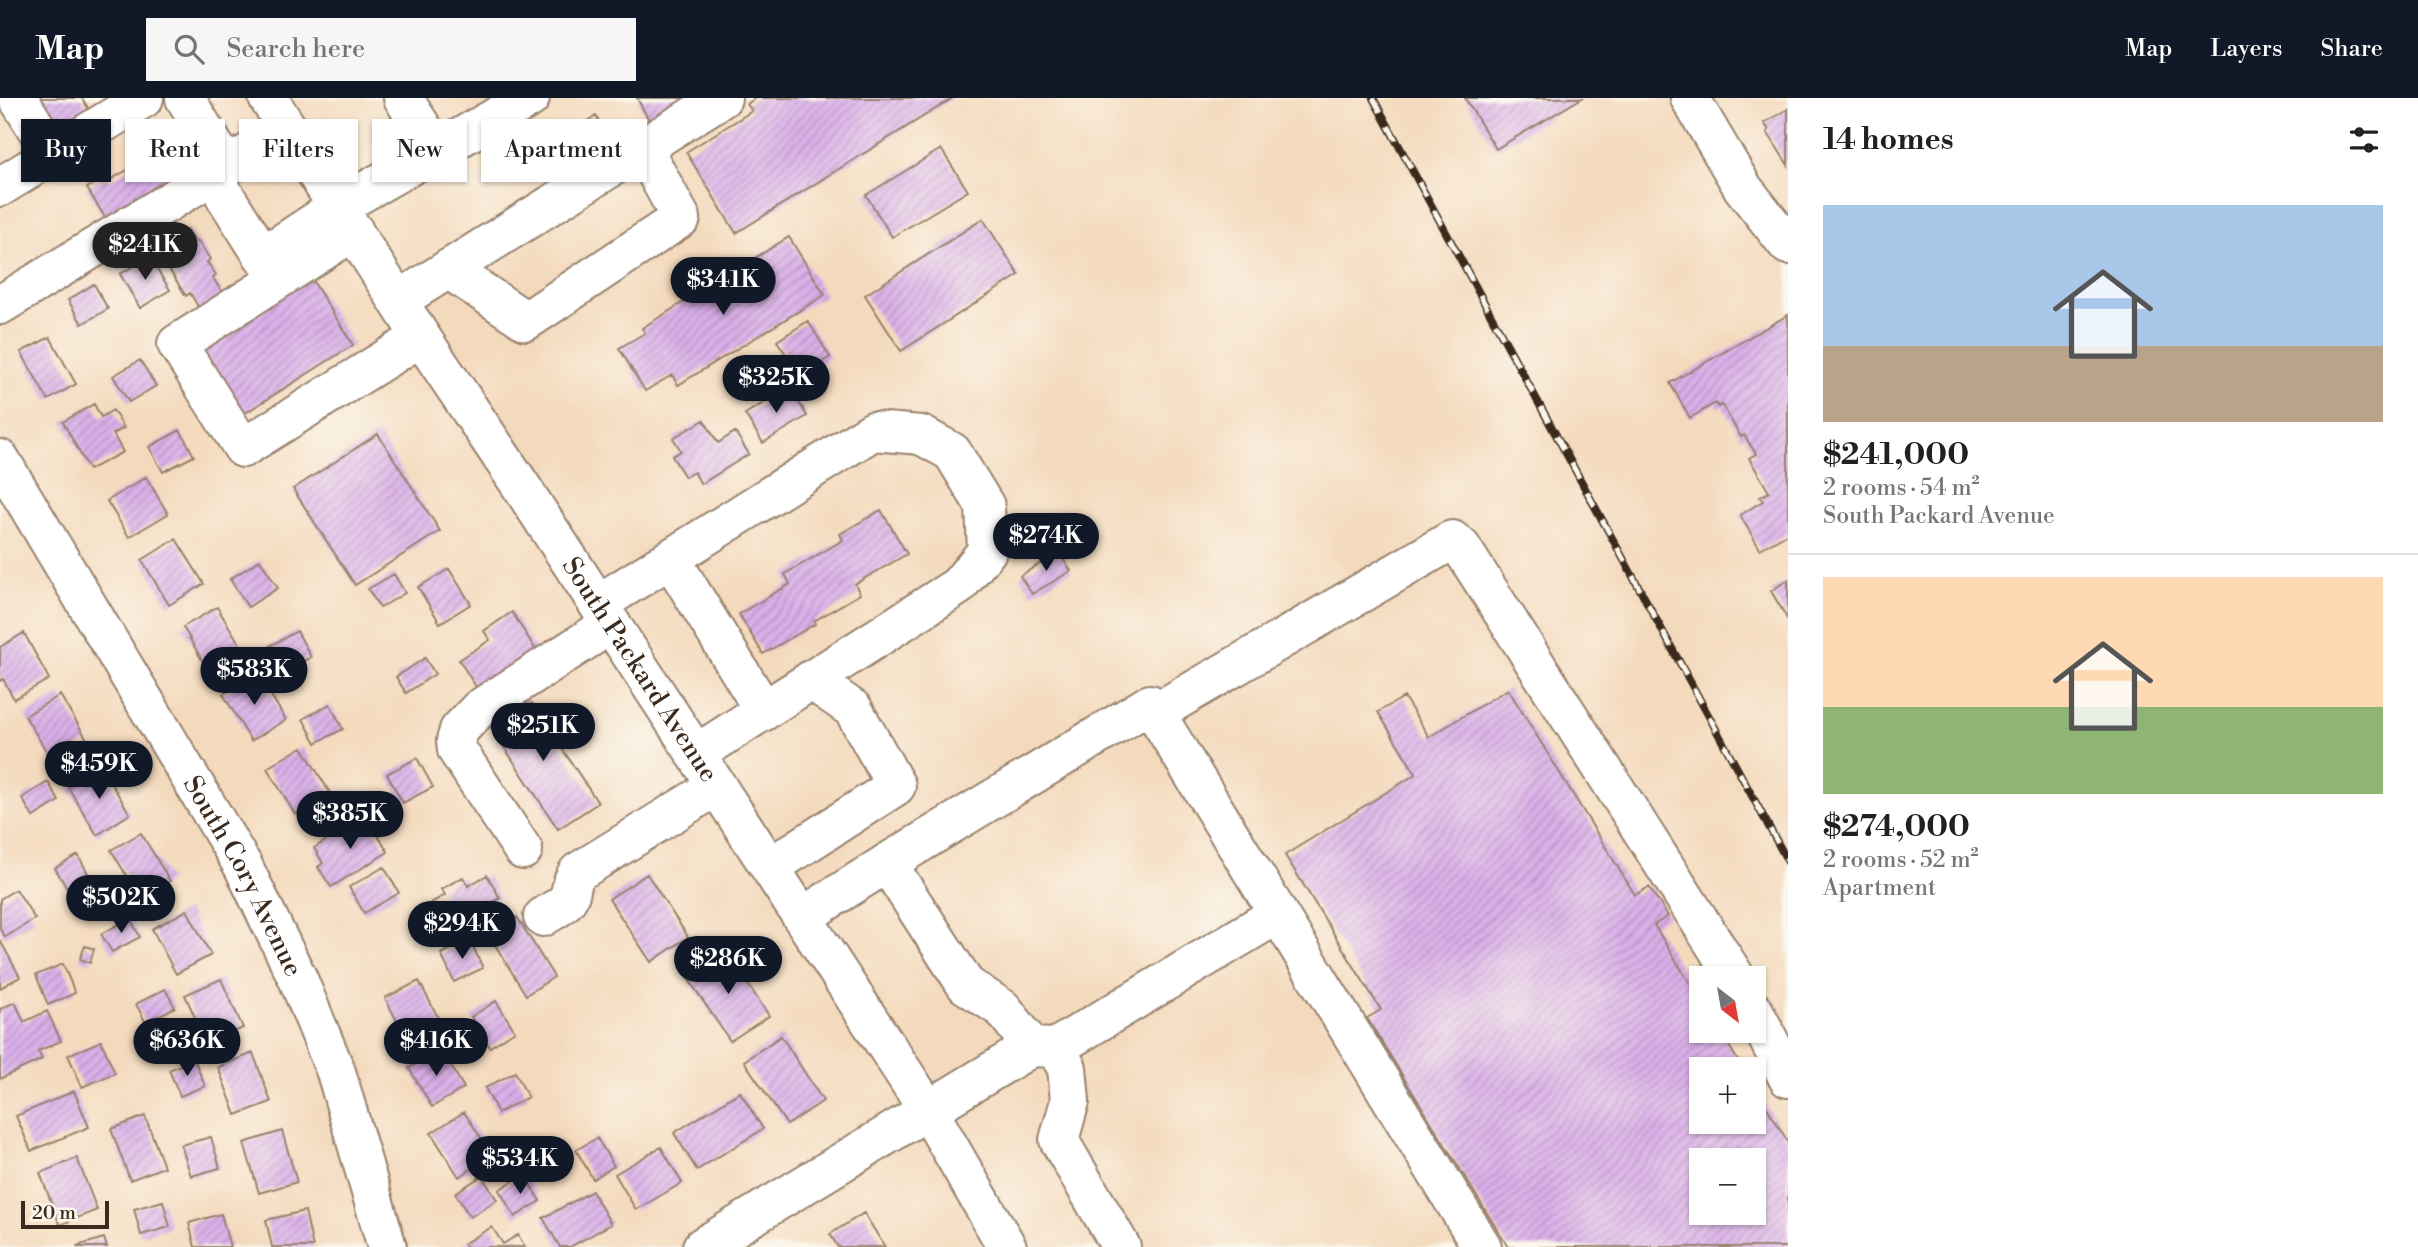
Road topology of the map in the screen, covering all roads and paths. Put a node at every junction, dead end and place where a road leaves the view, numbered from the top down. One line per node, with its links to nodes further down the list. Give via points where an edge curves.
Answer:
1 (18, 98): 9 (street)
2 (186, 98): 16 (street)
3 (403, 98): 11 (street)
4 (722, 98): 13 (street)
5 (1690, 98): 21 (street, via 1743,188)
6 (511, 103): 12 (street)
7 (120, 104): 10 (street)
8 (278, 114): 16 (street); 20 (street, South Packard Avenue)
9 (31, 119)
10 (100, 119)
11 (416, 119)
12 (467, 132)
13 (647, 144)
14 (647, 156): 22 (street, via 681,218 526,321)
15 (21, 174): 19 (street)
16 (226, 182): 20 (street, via 263,256); 24 (street)
17 (395, 182): 20 (street)
18 (586, 182): 22 (street)
19 (0, 187)
20 (346, 218): 23 (street, South Packard Avenue); 25 (street, via 177,344 243,448)
21 (1788, 245)
22 (448, 269): 23 (street)
23 (399, 300): 25 (street, South Packard Avenue)
24 (0, 305)
25 (421, 337): 28 (street, South Packard Avenue)
26 (0, 459): 46 (street, South Cory Avenue, via 243,866 298,979 336,1072)
27 (671, 559): 28 (street); 29 (street, via 873,431 921,435 952,452 985,506 987,551 958,586); 30 (street)
28 (605, 614): 32 (street, South Packard Avenue); 34 (street, via 479,709 459,730 457,750)
29 (811, 680): 30 (street); 36 (street, via 853,709 896,786)
30 (764, 711): 32 (street)
31 (1155, 713): 35 (street, via 1150,704); 37 (street); 40 (street, via 1452,540 1461,547)
32 (696, 754): 33 (street, South Packard Avenue)
33 (717, 786): 36 (street, South Packard Avenue); 38 (street, via 578,872 565,902)
34 (523, 850)
35 (887, 863): 39 (street); 42 (street, via 966,985 1003,1009)
36 (770, 867): 39 (street, South Packard Avenue)
37 (1278, 914): 42 (street); 45 (street)
38 (542, 917)
39 (802, 917): 44 (street, South Packard Avenue)
40 (1728, 966)
41 (1766, 1035): 43 (street)
42 (1044, 1048): 44 (street); 49 (street, via 1067,1068 1070,1101 1059,1140)
43 (1788, 1078)
44 (928, 1110): 47 (street); 48 (street, South Packard Avenue)
45 (1475, 1245)
46 (387, 1247)
47 (702, 1247)
48 (1007, 1247)
49 (1121, 1247)

